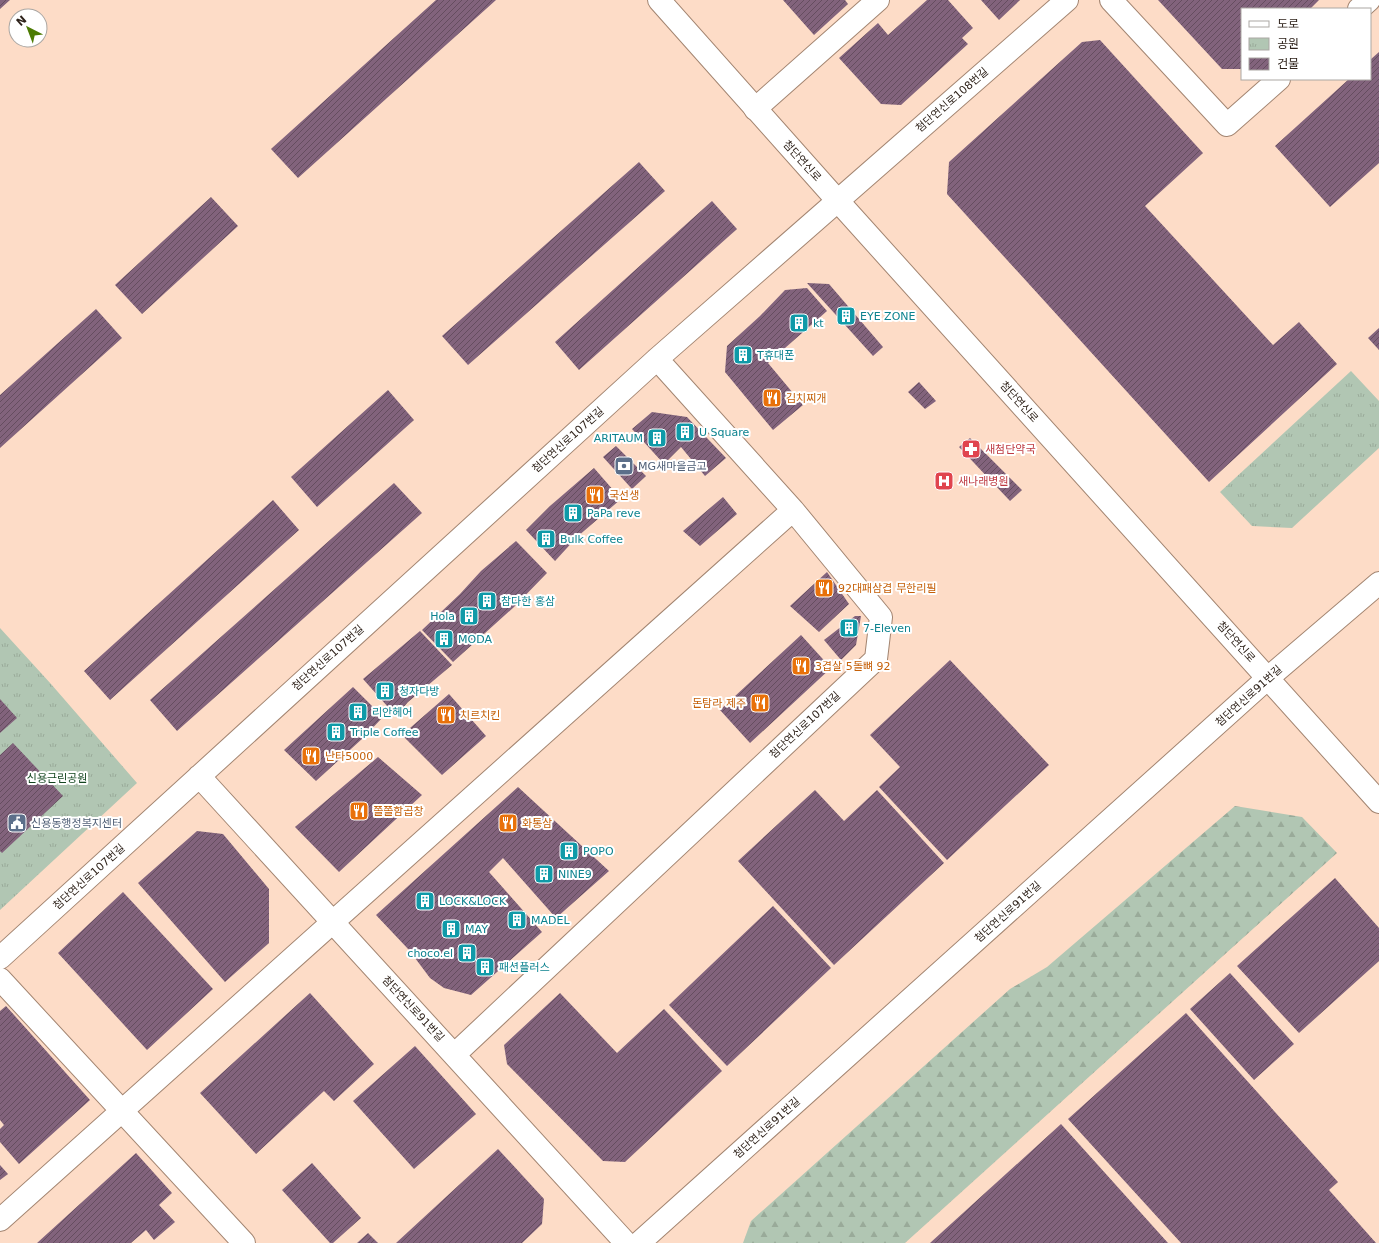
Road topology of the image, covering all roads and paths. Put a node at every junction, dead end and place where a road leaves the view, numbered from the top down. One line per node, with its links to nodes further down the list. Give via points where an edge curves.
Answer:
1 (659, 0): 8 (street, 첨단연신로)
2 (878, 0): 8 (street)
3 (1067, 0): 9 (street, 첨단연신로108번길)
4 (1111, 0): 7 (street, via 1227,125)
5 (1369, 0): 6 (street)
6 (1360, 8)
7 (1278, 80)
8 (755, 109): 9 (street, 첨단연신로)
9 (837, 200): 10 (street, 첨단연신로107번길); 13 (street, 첨단연신로)
10 (656, 359): 11 (street, 첨단연신로107번길); 14 (street, 첨단연신로107번길)
11 (793, 510): 16 (street); 19 (street, 첨단연신로107번길, via 881,617 876,659)
12 (1379, 583): 13 (street, 첨단연신로91번길)
13 (1268, 678): 15 (street, 첨단연신로); 24 (street, 첨단연신로91번길)
14 (199, 776): 16 (street, 첨단연신로91번길); 17 (street, 첨단연신로107번길)
15 (1379, 802)
16 (333, 923): 19 (street, 첨단연신로91번길); 20 (street)
17 (0, 958)
18 (0, 979): 20 (street)
19 (454, 1055): 23 (street, 첨단연신로91번길)
20 (121, 1110): 21 (street); 22 (street)
21 (0, 1220)
22 (244, 1243)
23 (626, 1243)
24 (639, 1243)

